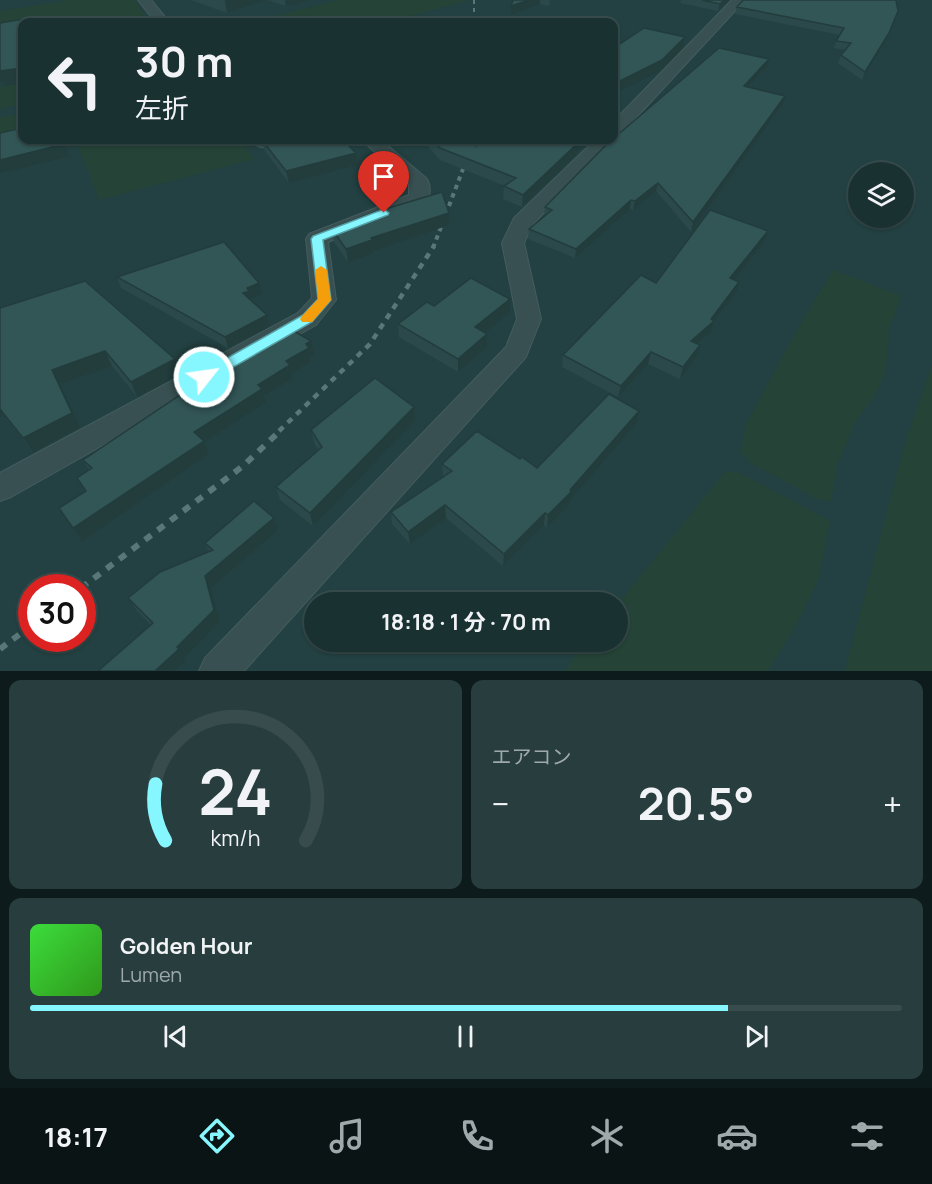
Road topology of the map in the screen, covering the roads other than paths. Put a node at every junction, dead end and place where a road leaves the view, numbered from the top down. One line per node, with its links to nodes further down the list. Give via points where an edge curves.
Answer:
1 (144, 0): 3 (street)
2 (739, 0): 4 (street)
3 (159, 18)
4 (618, 127)
5 (376, 144): 7 (street, via 419,182 419,198 317,239 324,300 307,319)
6 (601, 144): 8 (street, via 522,223 513,243 529,319 517,351)
7 (0, 488)
8 (218, 671)

